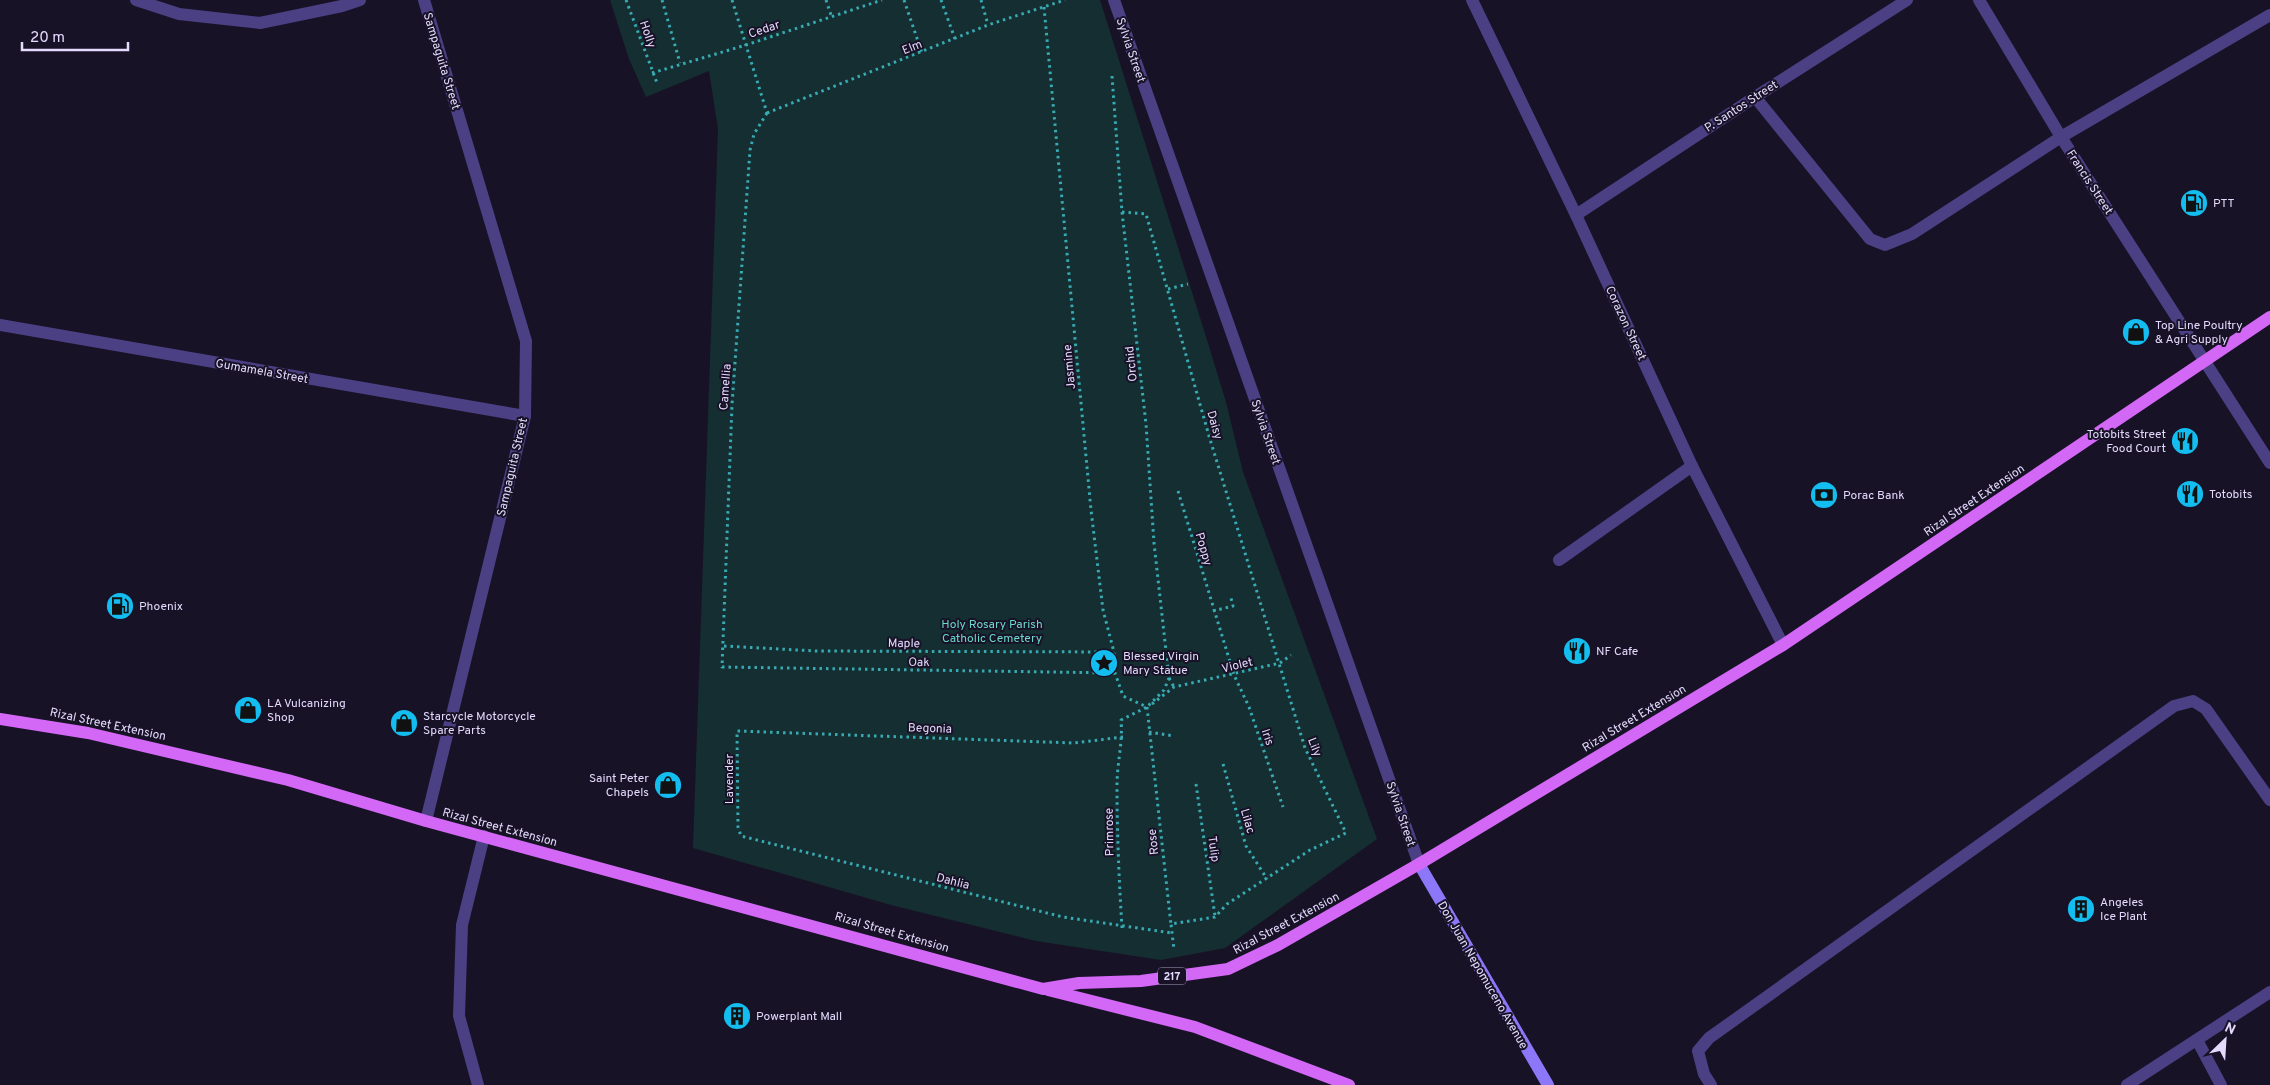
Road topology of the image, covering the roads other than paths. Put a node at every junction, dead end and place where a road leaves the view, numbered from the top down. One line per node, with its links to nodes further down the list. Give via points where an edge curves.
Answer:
1 (136, 0): 2 (street, via 179,14 260,23)
2 (360, 0)
3 (424, 0): 15 (street, Sampaguita Street, via 526,341)
4 (1114, 0): 24 (street, Sylvia Street)
5 (1472, 0): 11 (street, Corazon Street)
6 (1907, 0): 9 (street, P. Santos Street)
7 (1979, 0): 10 (street, Francis Street)
8 (2270, 15): 10 (street)
9 (1754, 97): 10 (street, via 1870,239 1885,245 1912,234); 11 (street, P. Santos Street)
10 (2061, 137): 14 (street, Francis Street)
11 (1576, 215): 17 (street, Corazon Street)
12 (2270, 318): 14 (main road, Rizal Street Extension / 217)
13 (0, 325): 15 (street, Gumamela Street)
14 (2206, 361): 16 (street, Francis Street); 19 (main road, Rizal Street Extension / 217)
15 (525, 416): 22 (street, Sampaguita Street)
16 (2270, 463)
17 (1692, 466): 18 (street); 19 (street, Corazon Street)
18 (1559, 560)
19 (1783, 645): 24 (main road, Rizal Street Extension / 217)
20 (0, 719): 22 (main road, Rizal Street Extension / 217, via 52,726 288,780)
21 (2270, 800): 31 (street, via 2206,709 2193,701 2174,706 1709,1038 1698,1052)
22 (426, 821): 23 (main road, Rizal Street Extension / 217)
23 (484, 836): 25 (main road, Rizal Street Extension / 217); 28 (street, via 462,926 459,1016)
24 (1419, 864): 25 (main road, Rizal Street Extension / 217, via 1278,945 1228,968 1141,981 1079,983); 30 (street, Don Juan Nepomuceno Avenue)
25 (1043, 989): 29 (main road, via 1195,1026)
26 (2270, 992): 27 (street)
27 (2197, 1040): 32 (street); 33 (street)
28 (478, 1085)
29 (1350, 1085)
30 (1548, 1085)
31 (1711, 1085)
32 (2127, 1085)
33 (2222, 1085)

